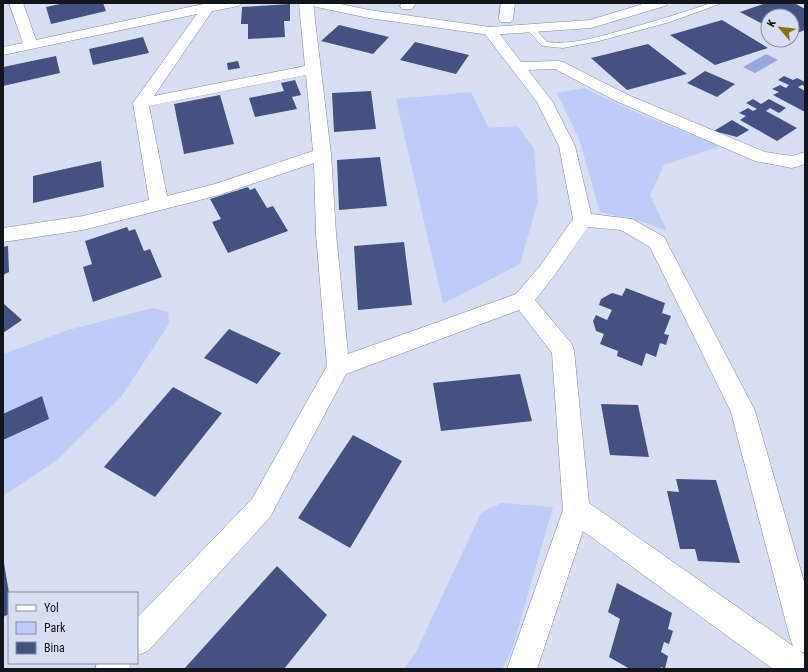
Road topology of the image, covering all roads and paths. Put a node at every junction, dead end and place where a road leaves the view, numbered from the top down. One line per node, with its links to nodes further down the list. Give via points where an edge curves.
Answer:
1 (16, 3): 16 (street)
2 (234, 3): 9 (street)
3 (306, 3): 19 (street)
4 (317, 3): 14 (street, via 369,14)
5 (391, 3): 10 (street)
6 (508, 3): 13 (street)
7 (660, 3): 15 (street, via 591,24)
8 (718, 3): 15 (lane, via 599,39 563,46 545,44)
9 (213, 6): 16 (street); 20 (street)
10 (416, 6): 11 (street)
11 (448, 12)
12 (577, 12): 13 (street, via 562,16)
13 (506, 19): 14 (street)
14 (491, 24): 15 (street); 18 (street)
15 (530, 28)
16 (31, 44): 17 (street)
17 (3, 51)
18 (519, 66): 22 (street, via 558,65 622,98 761,157 792,162); 24 (street, via 544,101 566,146)
19 (313, 69): 20 (street); 21 (street)
20 (141, 102): 23 (street)
21 (322, 154): 23 (street, via 219,189); 27 (street, via 326,234)
22 (805, 158)
23 (159, 204): 25 (street, via 83,223)
24 (583, 220): 26 (street); 29 (street, via 625,224 657,242 743,411)
25 (3, 235)
26 (523, 300): 27 (street); 28 (street, via 564,350)
27 (338, 367): 30 (street, via 261,508)
28 (576, 510): 31 (street); 32 (street)
29 (805, 638)
30 (138, 639)
31 (522, 669)
32 (799, 669)

